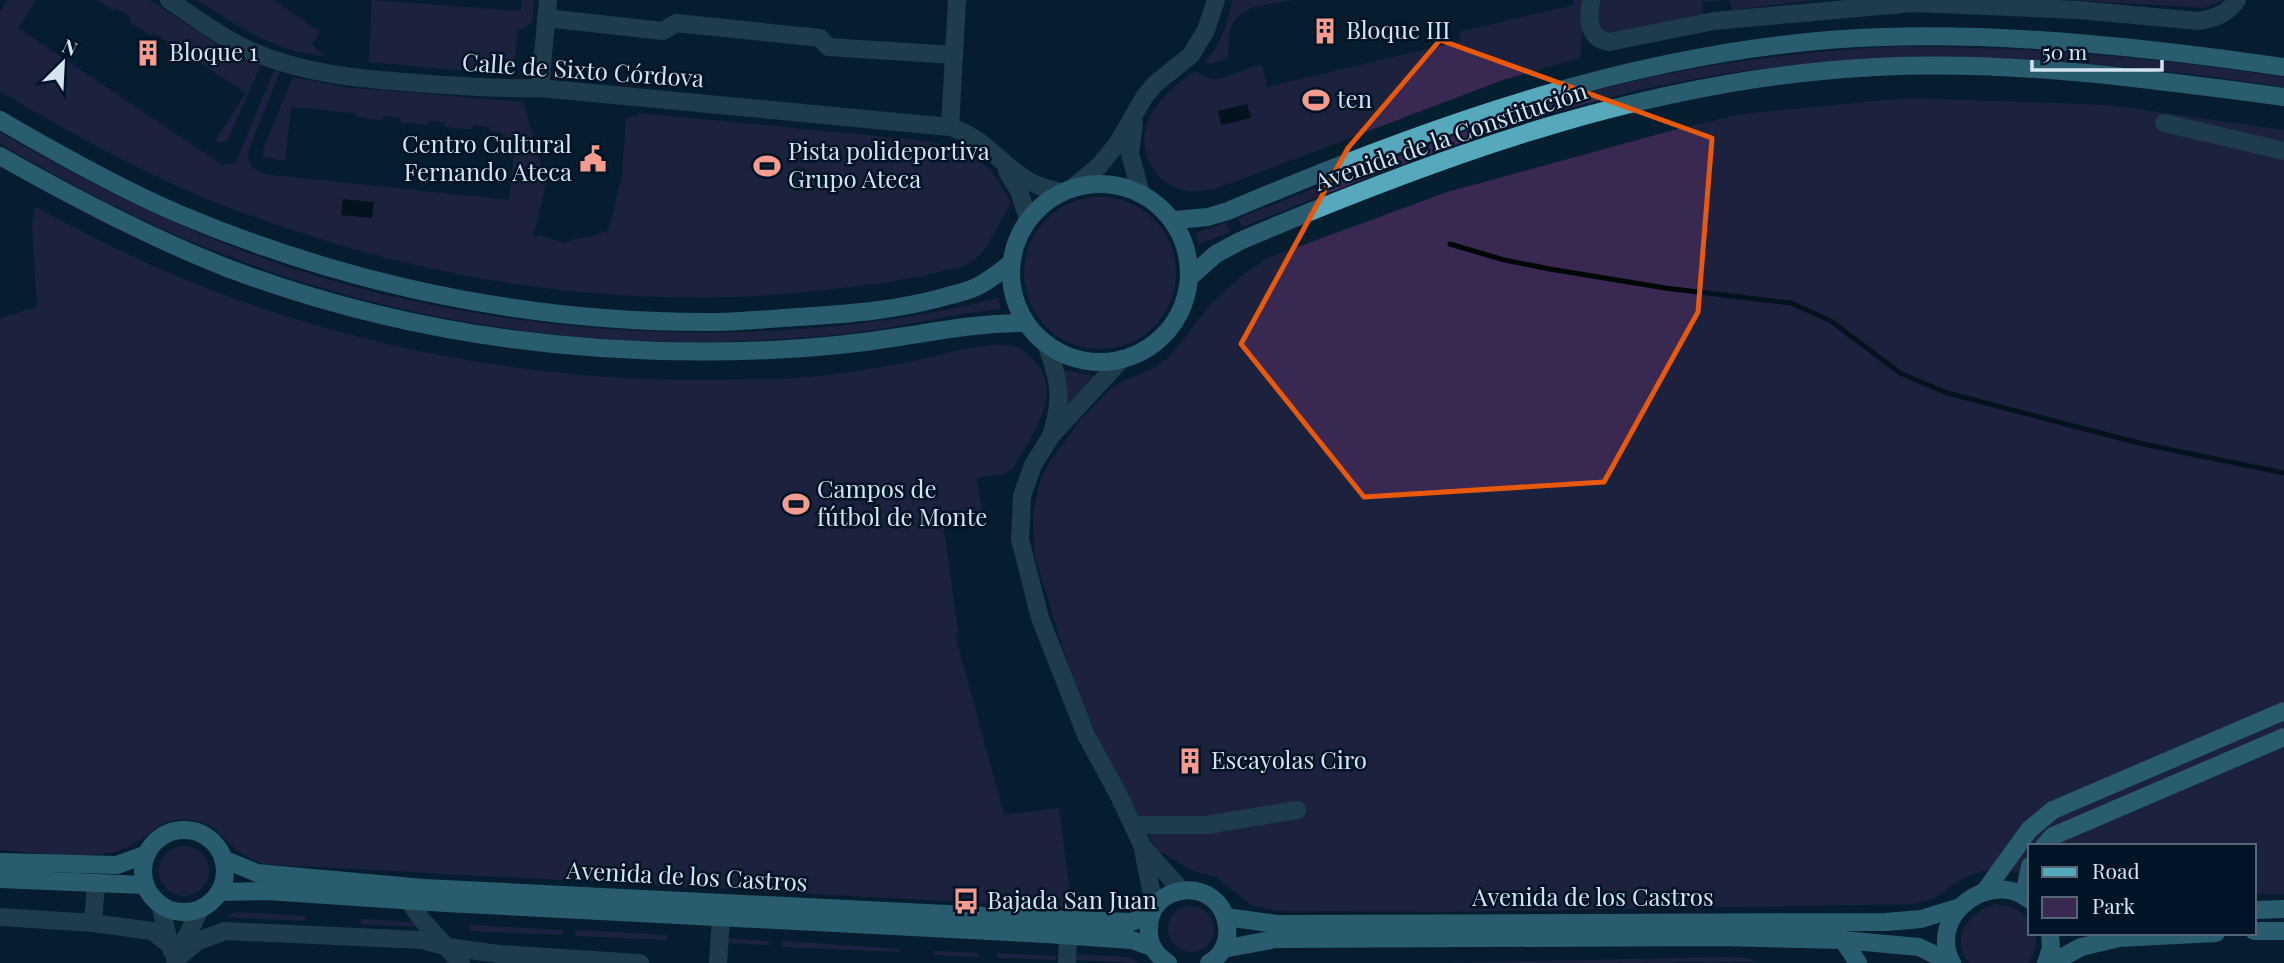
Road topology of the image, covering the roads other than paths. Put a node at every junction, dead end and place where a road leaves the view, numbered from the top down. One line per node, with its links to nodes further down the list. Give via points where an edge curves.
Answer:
1 (169, 0): 9 (street, Calle de Sixto Córdova, via 228,39 288,64 358,79)
2 (957, 0): 7 (street)
3 (1216, 0): 11 (street, via 1200,43 1156,84)
4 (1591, 0): 5 (street, via 1588,18 1593,32 1609,42 1714,21 1913,2 2078,10 2199,22 2217,18)
5 (2237, 0)
6 (547, 9): 7 (street, via 663,31 676,23 820,38 828,47); 9 (street)
7 (954, 55): 14 (street)
8 (2284, 67): 21 (main road, Avenida de la Constitución, via 2077,41 2010,38 1881,37 1692,58 1566,88 1416,137 1228,211)
9 (540, 89): 14 (street, Calle de Sixto Córdova)
10 (2284, 97): 23 (main road, Avenida de la Constitución, via 2116,75 1954,66 1877,67 1742,81 1645,99 1503,140 1240,241)
11 (1136, 112): 18 (street, via 1099,166); 19 (street, via 1130,154)
12 (0, 120): 22 (main road, via 118,185 244,240 348,275 515,309 579,317 709,322 836,315 974,289)
13 (2164, 123): 15 (street)
14 (950, 127): 17 (street, Calle de Sixto Córdova, via 975,137)
15 (2284, 151)
16 (0, 156): 24 (main road, via 111,216 230,269 346,306 511,340 640,351 773,350 849,344 971,324)
17 (1000, 158): 18 (street, Calle de Sixto Córdova, via 1037,186); 20 (street, Calle de Sixto Córdova)
18 (1066, 190): 19 (main road, via 1099,184); 20 (main road)
19 (1141, 194): 21 (main road)
20 (1028, 218): 22 (main road)
21 (1175, 220): 23 (main road, via 1188,248)
22 (1011, 263): 24 (main road, via 1011,285)
23 (1191, 276): 26 (main road, via 1166,332 1144,350)
24 (1026, 323): 25 (main road)
25 (1048, 346): 26 (main road, via 1083,361); 27 (street, via 1060,388)
26 (1122, 359): 27 (street)
27 (1051, 436): 31 (street, via 1033,465 1022,496 1019,527 1023,552 1040,618 1086,735)
28 (2284, 711): 41 (main road, Avenida de los Castros, via 2053,810 2029,830)
29 (2284, 737): 32 (main road, via 2053,836)
30 (1297, 810): 31 (street, via 1207,825)
31 (1133, 825): 33 (street)
32 (2046, 844)
33 (1143, 847): 40 (street); 49 (street)
34 (147, 854): 35 (main road, via 166,834 187,831 207,837); 36 (main road, via 117,865); 39 (main road)
35 (223, 859): 42 (main road); 49 (main road, Avenida de los Castros, via 257,873 424,888 1131,922)
36 (0, 862)
37 (0, 879): 38 (main road)
38 (96, 883): 39 (main road); 54 (street)
39 (145, 885): 45 (main road)
40 (1181, 890): 49 (main road, Avenida de los Castros, via 1167,895); 51 (main road, via 1209,895)
41 (1984, 891): 43 (main road, via 2005,889); 47 (main road, Avenida de los Castros)
42 (219, 892): 44 (main road, Avenida de los Castros); 46 (main road)
43 (2027, 898)
44 (409, 901): 53 (main road, Avenida de los Castros); 61 (street)
45 (160, 904): 46 (main road, via 179,911); 64 (street)
46 (201, 908): 64 (street)
47 (1959, 908): 51 (main road, Avenida de los Castros, via 1921,919 1886,922 1276,925); 73 (main road, via 1946,935)
48 (2284, 909): 50 (main road)
49 (1154, 910): 62 (main road, via 1149,937)
50 (2256, 910)
51 (1226, 917): 63 (main road, via 1228,934)
52 (0, 918): 54 (street)
53 (721, 918): 57 (main road, Avenida de los Castros); 68 (street, Avenida de los Castros)
54 (93, 923): 64 (street, via 152,931)
55 (2256, 931): 56 (main road)
56 (2284, 931)
57 (1068, 935): 62 (main road, Avenida de los Castros, via 1132,940); 69 (street)
58 (2050, 935): 74 (main road)
59 (2177, 935): 75 (main road, via 2119,938 2081,947)
60 (1843, 940): 63 (main road, Avenida de los Castros, via 1276,939); 72 (main road); 73 (main road, Avenida de los Castros, via 1919,947)
61 (449, 947): 64 (street, via 422,940 225,931); 65 (street); 66 (street)
62 (1152, 947): 70 (main road)
63 (1223, 949): 71 (main road)
64 (173, 956)
65 (497, 958): 67 (street)
66 (461, 963)
67 (640, 963)
68 (718, 963)
69 (1066, 963)
70 (1168, 963)
71 (1209, 963)
72 (1858, 963)
73 (1952, 963)
74 (2046, 963)
75 (2052, 963)

